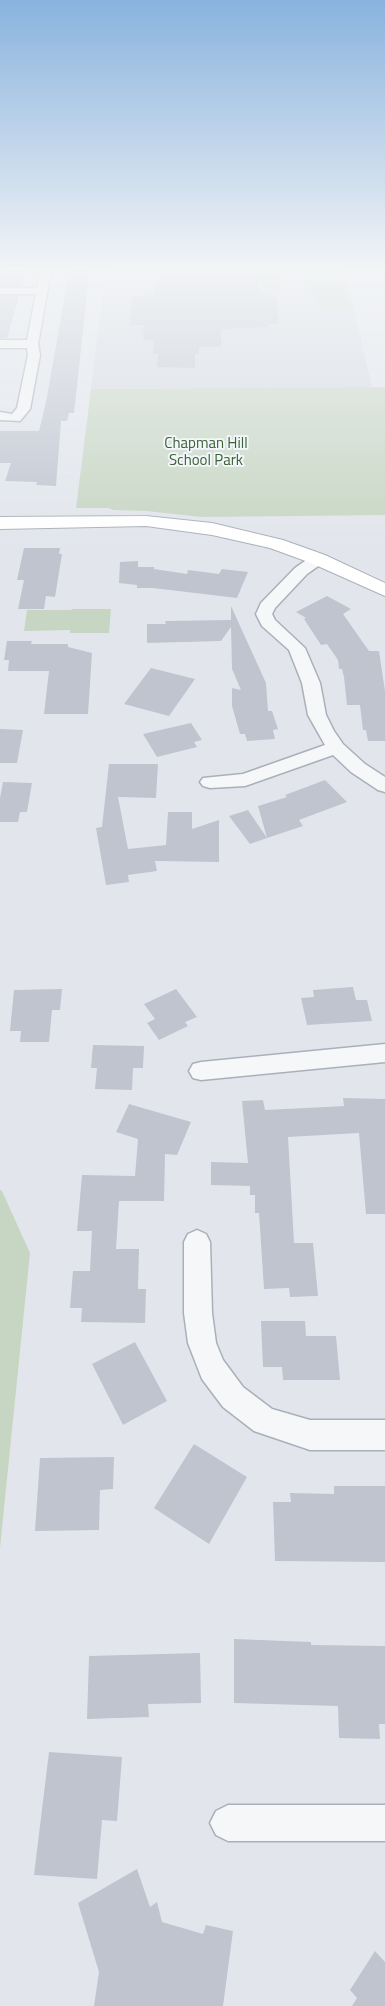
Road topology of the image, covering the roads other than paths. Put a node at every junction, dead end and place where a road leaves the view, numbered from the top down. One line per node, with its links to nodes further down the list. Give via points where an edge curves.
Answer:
1 (33, 359): 2 (street, via 23,408 14,418)
2 (0, 416)
3 (1, 526): 4 (main road, via 175,524 250,536)
4 (318, 559): 5 (main road); 6 (street, via 301,571 267,606 264,614 268,622 297,648 311,683 317,715)
5 (385, 590)
6 (336, 748): 7 (street, via 245,780); 8 (street)
7 (210, 782)
8 (385, 786)
9 (385, 1053): 10 (street)
10 (201, 1071)
11 (197, 1242): 12 (street, via 198,1313 202,1343 212,1369 234,1397 264,1420 310,1435)
12 (385, 1435)
13 (228, 1823): 14 (street)
14 (385, 1823)

